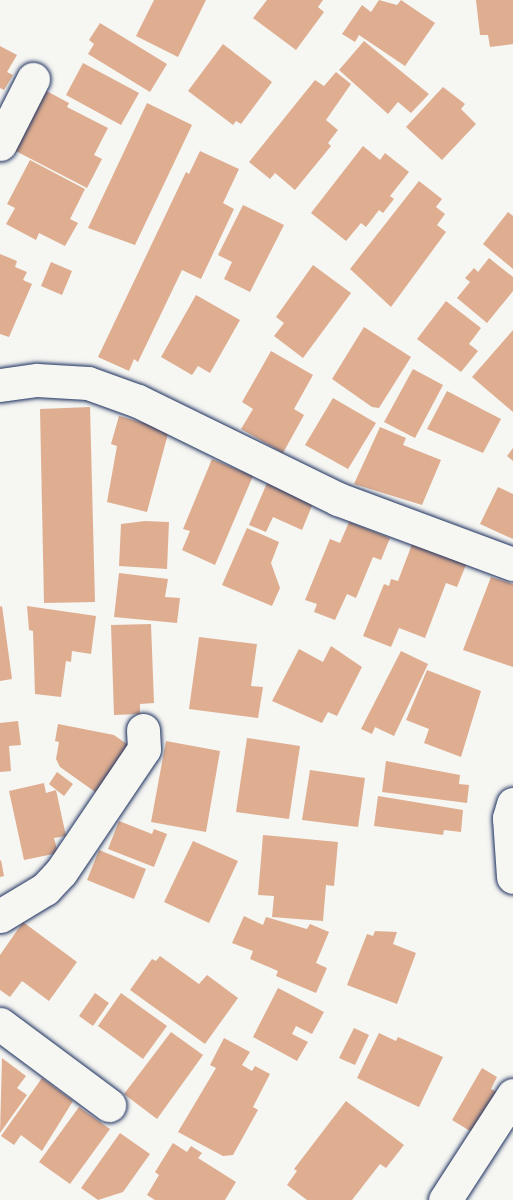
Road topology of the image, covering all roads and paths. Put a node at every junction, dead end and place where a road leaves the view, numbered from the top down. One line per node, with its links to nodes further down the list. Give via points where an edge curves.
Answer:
1 (33, 79): 2 (street)
2 (0, 144)
3 (0, 385): 4 (street, via 37,380 88,383 138,401 338,499)
4 (513, 564)
5 (143, 730): 8 (street, via 144,750 61,872 45,889)
6 (513, 804): 7 (street, via 509,818)
7 (513, 877)
8 (0, 916)
9 (0, 1024): 11 (street)
10 (513, 1095): 12 (street)
11 (109, 1105)
12 (455, 1197)

